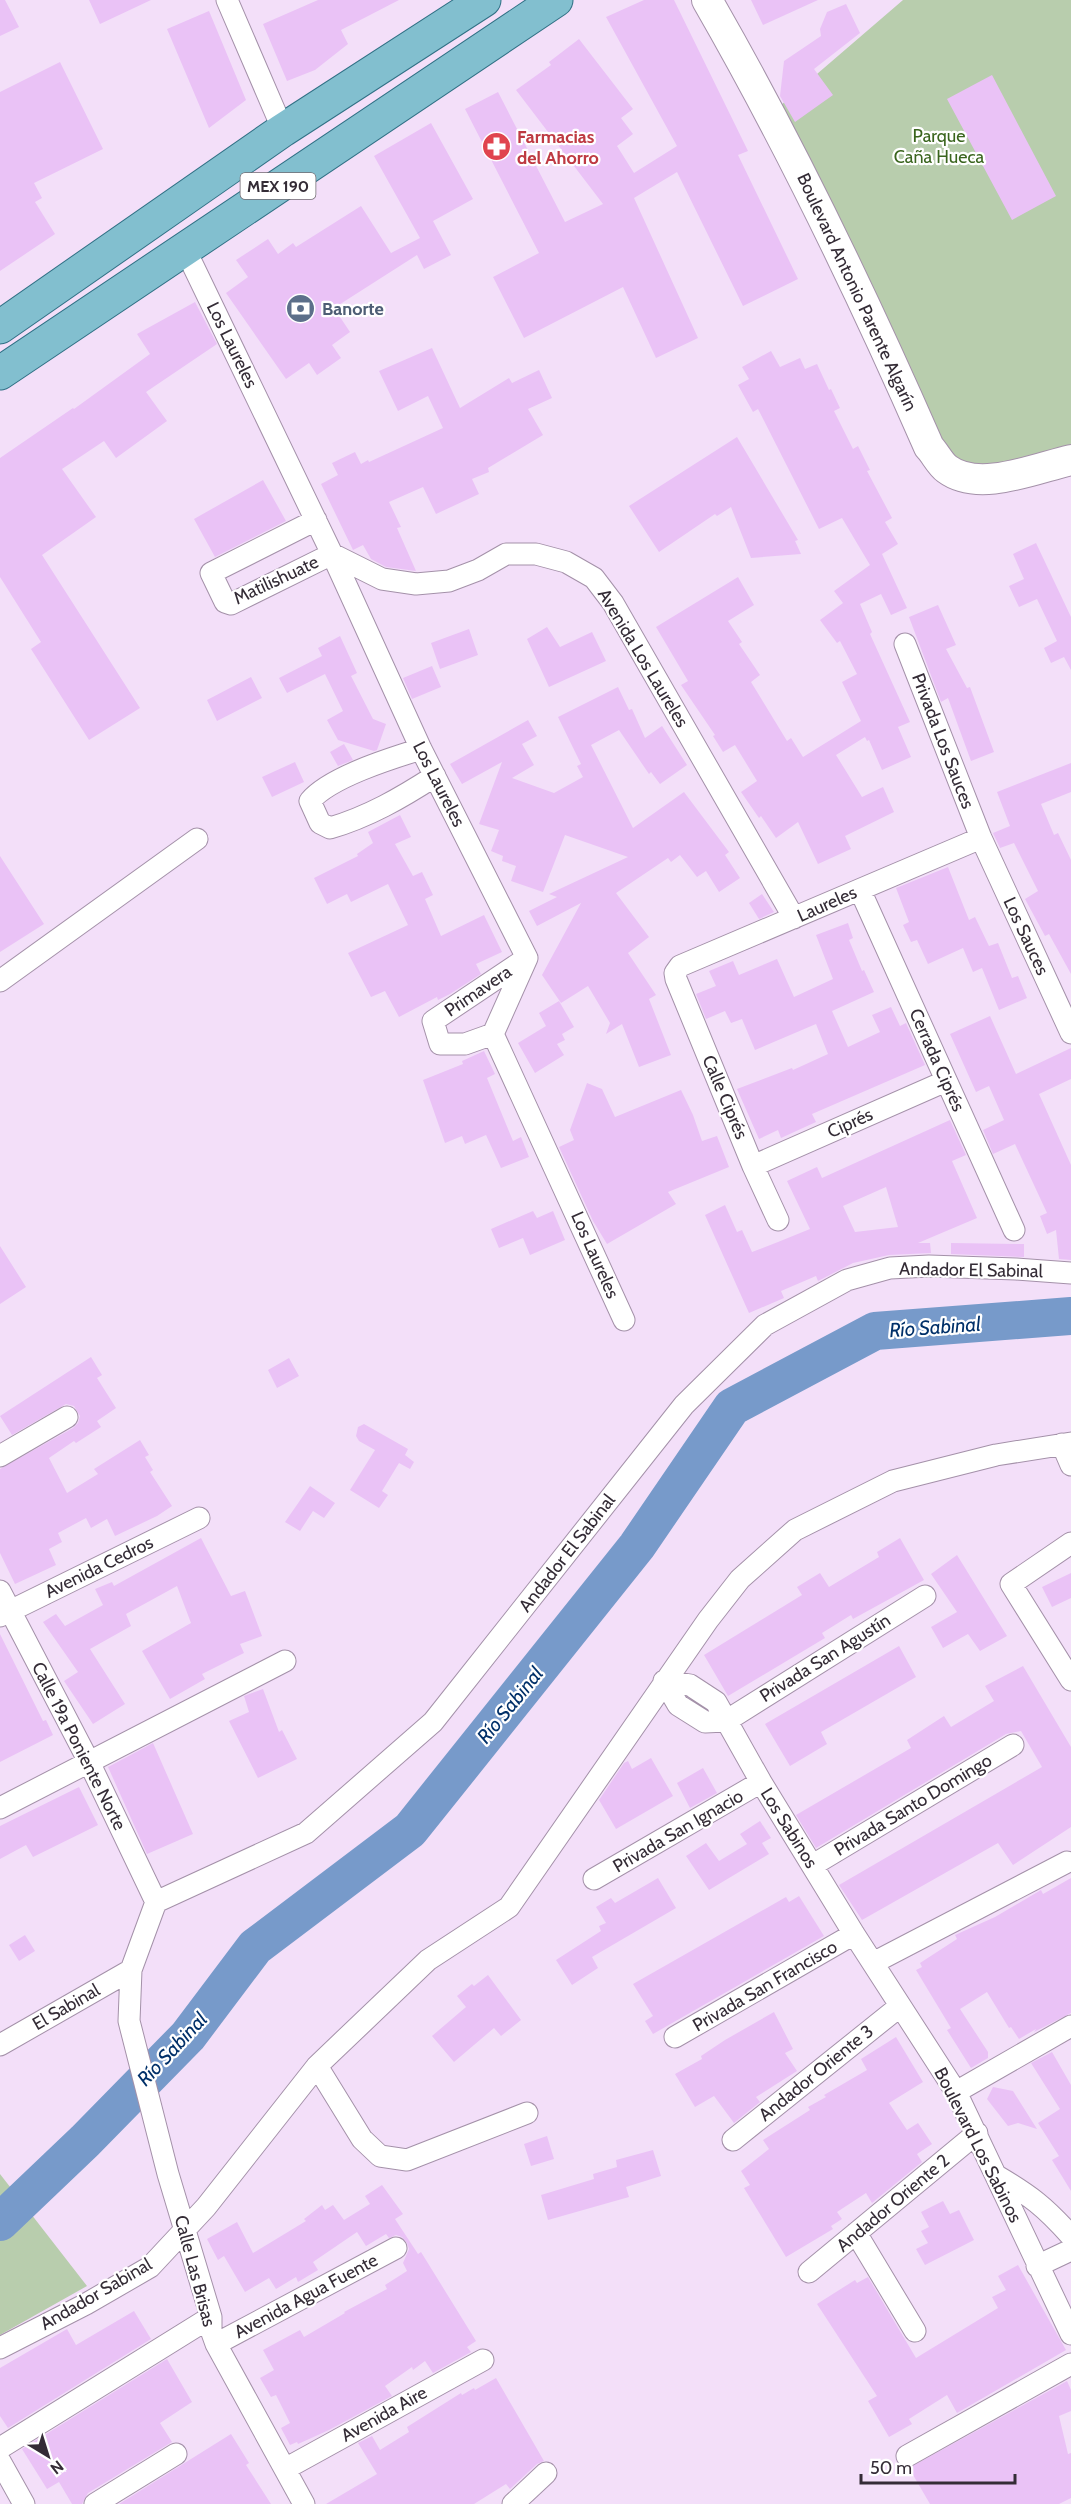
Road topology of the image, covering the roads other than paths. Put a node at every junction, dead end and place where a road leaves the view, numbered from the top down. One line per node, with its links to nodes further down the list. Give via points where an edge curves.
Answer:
1 (227, 0): 5 (street)
2 (484, 0): 5 (main road, MEX 190)
3 (556, 0): 6 (main road, MEX 190)
4 (707, 0): 9 (main road, Boulevard Antonio Parente Algarín, via 752,76 832,235 929,447 947,469 972,480 1003,477)
5 (283, 130): 7 (main road, MEX 190)
6 (185, 249): 8 (main road, MEX 190); 10 (street, Los Laureles)
7 (0, 327)
8 (0, 373)
9 (1071, 460)
10 (316, 520): 11 (street, Los Laureles); 11 (street, Matilishuate, via 215,569 211,578 225,602 231,604)
11 (332, 554): 13 (street, Los Laureles); 18 (street, Avenida Los Laureles, via 382,579 416,584 449,581 506,554 556,559 594,578 613,603)
12 (905, 644): 16 (street, Privada Los Sauces)
13 (421, 749): 14 (street, Los Laureles); 14 (street, via 337,782 314,797 310,801 320,823 330,828 356,821)
14 (435, 776): 19 (street, Los Laureles)
15 (197, 838): 21 (street)
16 (981, 838): 17 (street, Laureles); 22 (street, Los Sauces)
17 (860, 890): 18 (street, Laureles); 24 (street, Cerrada Ciprés)
18 (795, 918): 20 (street, Laureles, via 680,966)
19 (527, 958): 23 (street); 23 (street, Primavera, via 433,1021 440,1044 465,1044)
20 (675, 973): 25 (street, Calle Ciprés)
21 (0, 981)
22 (1071, 1033)
23 (493, 1034): 29 (street, Los Laureles)
24 (946, 1081): 25 (street, Ciprés); 27 (street, Cerrada Ciprés)
25 (753, 1166): 26 (street, Calle Ciprés)
26 (778, 1220)
27 (1014, 1230)
28 (1071, 1273): 50 (street, Andador El Sabinal, via 1005,1268 890,1268 847,1280 765,1325 684,1404 433,1722 306,1833)
29 (624, 1320)
30 (67, 1417): 32 (street)
31 (1067, 1443): 33 (street); 41 (street, Andador Sabinal, via 996,1455 893,1481 795,1530 740,1579)
32 (0, 1456)
33 (1071, 1466)
34 (199, 1518): 38 (street, Avenida Cedros)
35 (1071, 1543): 40 (street, via 1011,1584)
36 (0, 1591): 38 (street, Calle 19a Poniente Norte)
37 (925, 1596): 42 (street, Privada San Agustín)
38 (5, 1613): 44 (street, Calle 19a Poniente Norte)
39 (285, 1661): 44 (street)
40 (1071, 1680)
41 (664, 1681): 42 (street, Los Sabinos, via 690,1685 716,1702); 58 (street, Andador Sabinal, via 509,1907 428,1960)
42 (726, 1721): 45 (street, Los Sabinos)
43 (1013, 1745): 48 (street, Privada Santo Domingo)
44 (89, 1762): 46 (street); 50 (street, Calle 19a Poniente Norte)
45 (761, 1782): 48 (street, Los Sabinos); 49 (street, Privada San Ignacio)
46 (0, 1808)
47 (1067, 1862): 52 (street)
48 (813, 1865): 51 (street, Los Sabinos)
49 (594, 1879)
50 (156, 1902): 53 (street)
51 (854, 1934): 52 (street, Los Sabinos); 56 (street, Privada San Francisco)
52 (873, 1963): 54 (street, Boulevard Los Sabinos)
53 (131, 1970): 57 (street, El Sabinal); 64 (street, Calle Las Brisas, via 129,2022)
54 (899, 2007): 59 (street, Boulevard Los Sabinos); 62 (street, Andador Oriente 3)
55 (1071, 2026): 59 (street)
56 (675, 2037)
57 (0, 2044)
58 (317, 2066): 60 (street, via 362,2139 380,2157 407,2160); 64 (street, Andador Sabinal)
59 (956, 2092): 61 (street, Boulevard Los Sabinos)
60 (527, 2113)
61 (977, 2133): 63 (street, Boulevard Los Sabinos); 65 (street, Andador Oriente 2)
62 (733, 2140)
63 (997, 2176): 66 (street, via 1029,2195); 69 (street, Boulevard Los Sabinos)
64 (185, 2231): 71 (street, Calle Las Brisas); 75 (street, Andador Sabinal, via 150,2266)
65 (856, 2234): 70 (street, Andador Oriente 2); 72 (street)
66 (1071, 2236)
67 (396, 2248): 74 (street, Avenida Agua Fuente)
68 (1071, 2250): 69 (street)
69 (1037, 2266): 73 (street, Boulevard Los Sabinos)
70 (809, 2272)
71 (211, 2317): 74 (street, Calle Las Brisas); 78 (street)
72 (915, 2331)
73 (1071, 2334)
74 (216, 2344): 82 (street, Calle Las Brisas)
75 (0, 2348)
76 (483, 2360): 82 (street, Avenida Aire)
77 (1071, 2364): 80 (street)
78 (0, 2448)
79 (176, 2454): 85 (street)
80 (907, 2456)
81 (0, 2461): 84 (street)
82 (285, 2469): 86 (street, Calle Las Brisas)
83 (546, 2473): 87 (street)
84 (24, 2504)
85 (95, 2504)
86 (304, 2504)
87 (513, 2504)

